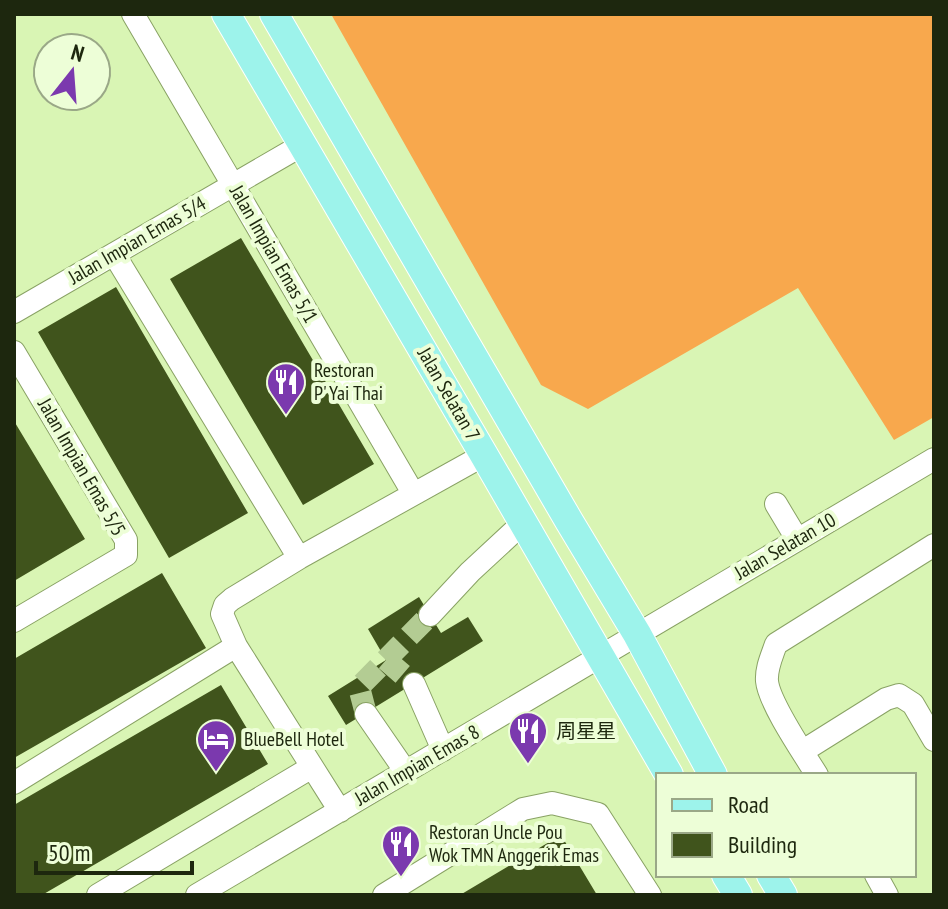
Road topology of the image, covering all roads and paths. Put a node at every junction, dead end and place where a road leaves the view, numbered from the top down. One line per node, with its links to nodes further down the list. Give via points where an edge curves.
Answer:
1 (133, 14): 5 (street, Jalan Impian Emas 5/1)
2 (226, 14): 4 (main road, Jalan Selatan 7)
3 (274, 14): 19 (main road, Jalan Selatan 7)
4 (302, 145): 5 (street, Jalan Impian Emas 5/4); 9 (main road, Jalan Selatan 7)
5 (233, 184): 6 (street, Jalan Impian Emas 5/4); 11 (street, Jalan Impian Emas 5/1)
6 (114, 254): 7 (street, Jalan Impian Emas 5/4); 16 (street)
7 (14, 312)
8 (14, 352): 18 (street, Jalan Impian Emas 5/5, via 126,540 126,555)
9 (484, 455): 11 (street); 13 (main road, Jalan Selatan 7)
10 (934, 459): 14 (street, Jalan Selatan 10)
11 (413, 493): 16 (street)
12 (776, 504): 14 (street)
13 (524, 522): 17 (street); 21 (main road, Jalan Selatan 7)
14 (797, 539): 19 (street, Jalan Selatan 10)
15 (934, 545): 26 (street, via 776,644 767,677 769,694)
16 (299, 558): 20 (street, via 225,605 222,614)
17 (430, 615)
18 (14, 621)
19 (637, 634): 21 (street, Jalan Impian Emas 8); 30 (main road, Jalan Selatan 7)
20 (236, 646): 27 (street); 32 (street)
21 (600, 656): 25 (street, Jalan Impian Emas 8); 29 (main road, Jalan Selatan 7)
22 (414, 684): 25 (street)
23 (366, 714): 28 (street)
24 (934, 740): 26 (street, via 913,704 899,695)
25 (443, 750): 28 (street, Jalan Impian Emas 8)
26 (803, 751): 31 (street)
27 (312, 767): 33 (street); 39 (street)
28 (406, 772): 33 (street, Jalan Impian Emas 8)
29 (668, 773)
30 (712, 773)
31 (816, 773)
32 (14, 783)
33 (340, 811): 37 (street, Jalan Impian Emas 8)
34 (727, 877): 41 (main road)
35 (772, 877): 42 (main road)
36 (877, 877): 43 (street)
37 (211, 892)
38 (643, 893): 40 (street, via 598,814 552,803 523,809)
39 (98, 895)
40 (384, 895)
41 (738, 895)
42 (783, 895)
43 (887, 895)

